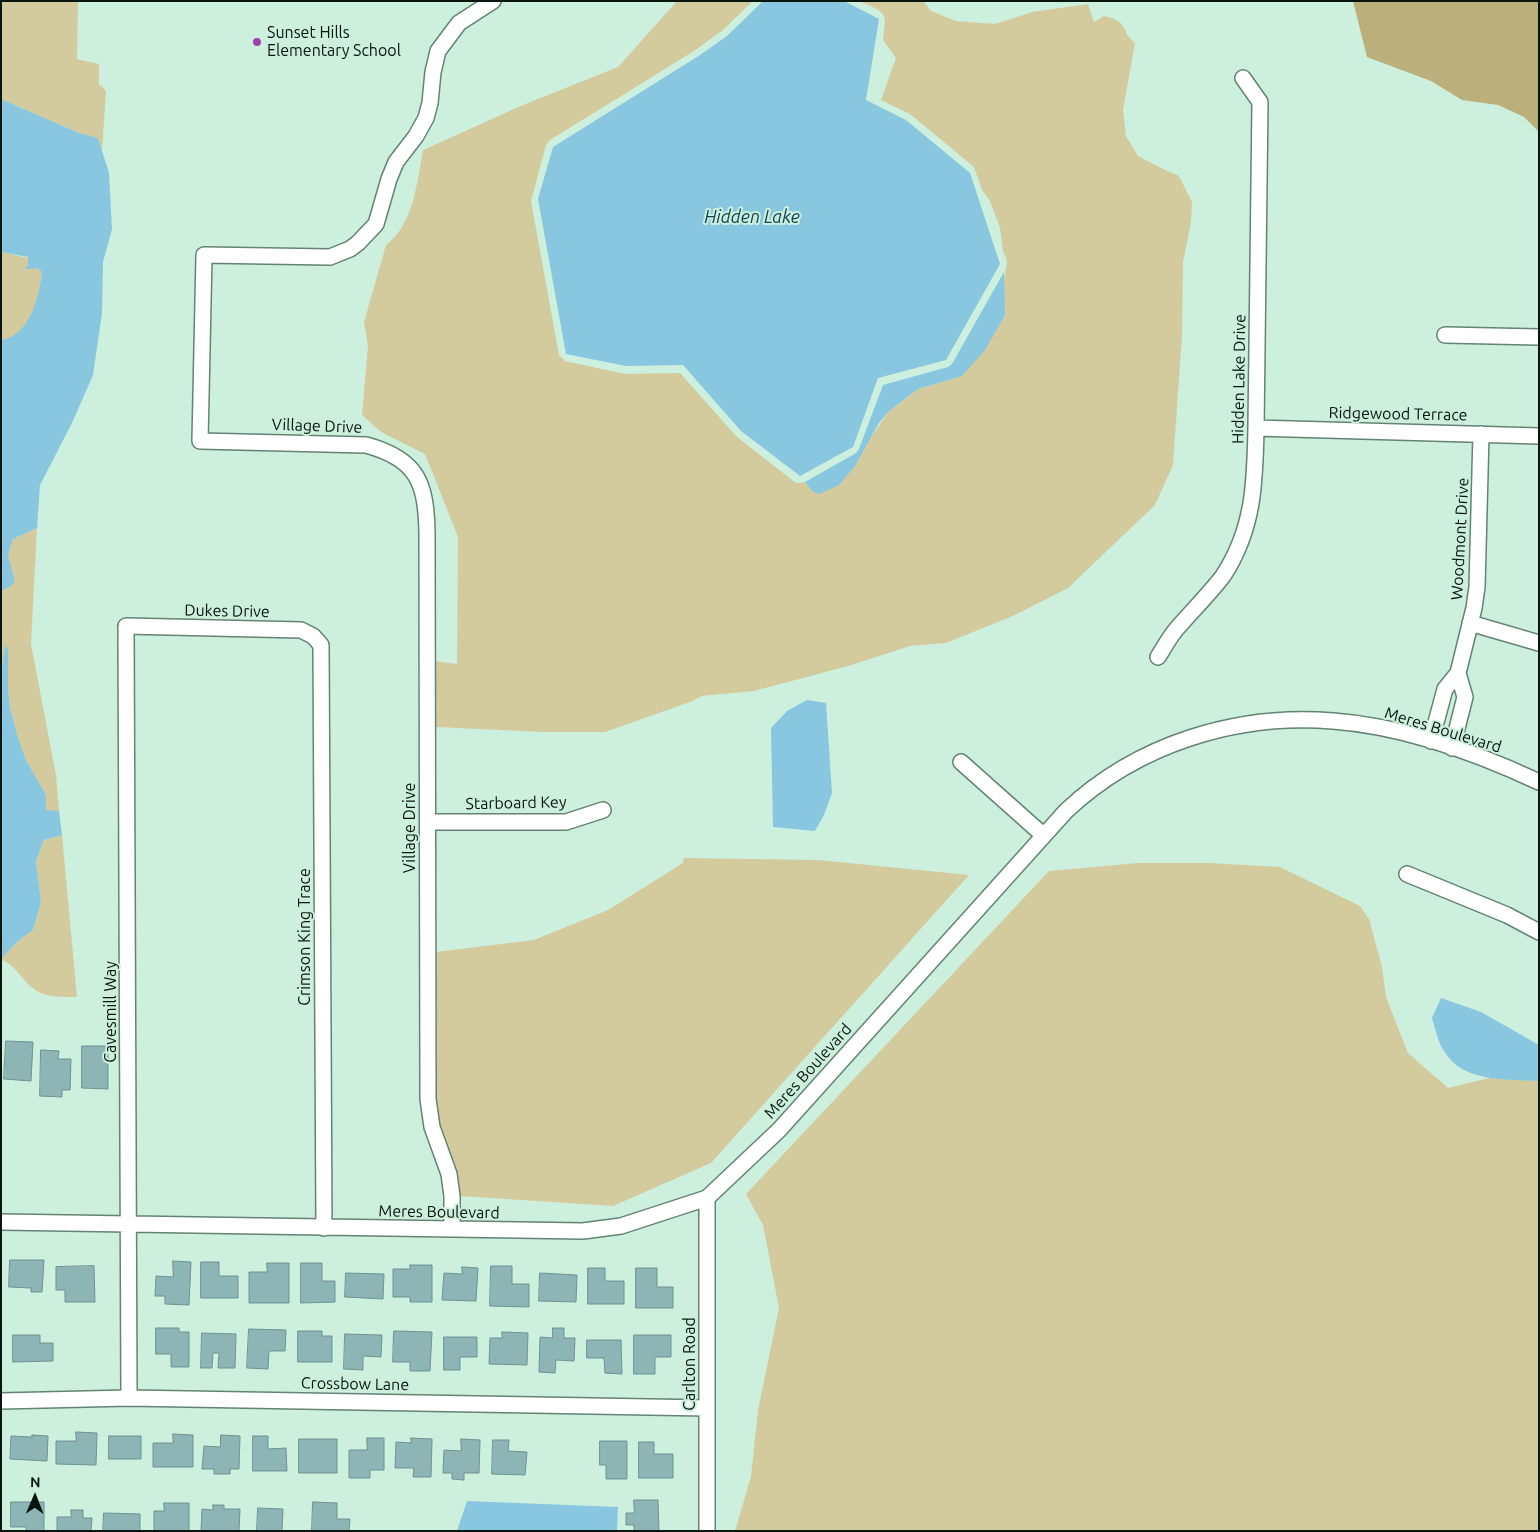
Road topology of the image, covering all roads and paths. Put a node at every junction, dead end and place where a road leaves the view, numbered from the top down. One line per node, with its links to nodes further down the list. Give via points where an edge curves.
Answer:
1 (493, 1): 19 (street, Village Drive, via 459,24 438,51 426,118 396,162 376,224 358,244 330,257 204,255 200,441 366,444 388,452 410,466 421,486 427,533)
2 (1243, 78): 5 (street, Hidden Lake Drive, via 1260,102)
3 (1445, 335): 4 (street)
4 (1539, 337)
5 (1256, 428): 6 (street, Ridgewood Terrace); 12 (street, Hidden Lake Drive, via 1252,504 1241,543 1222,576 1178,627)
6 (1481, 434): 7 (street, Ridgewood Terrace); 8 (street, Woodmont Drive, via 1478,574)
7 (1539, 436)
8 (1470, 623): 10 (street); 13 (street, Woodmont Drive)
9 (126, 626): 11 (street, Dukes Drive, via 301,630); 25 (street, Cavesmill Way)
10 (1539, 643)
11 (321, 645): 26 (street, Crimson King Trace)
12 (1158, 657)
13 (1458, 673): 14 (street, Woodmont Drive, via 1445,689); 15 (street, Woodmont Drive, via 1465,696)
14 (1430, 741): 15 (street, Meres Boulevard); 20 (street, Meres Boulevard, via 1367,726 1319,720 1258,722 1208,732 1163,748 1113,774 1076,801)
15 (1452, 748): 17 (street, Meres Boulevard)
16 (961, 762): 20 (street)
17 (1539, 782)
18 (603, 810): 19 (street, Starboard Key, via 566,822)
19 (428, 822): 27 (street, Village Drive, via 428,1099 433,1132 449,1174)
20 (1044, 835): 23 (street, Meres Boulevard, via 779,1130)
21 (1407, 874): 22 (street, via 1507,915)
22 (1539, 932)
23 (707, 1198): 27 (street, Meres Boulevard, via 631,1224 598,1230); 30 (street, Carlton Road)
24 (1, 1222): 25 (street, Meres Boulevard)
25 (129, 1225): 26 (street, Meres Boulevard); 28 (street, Cavesmill Way)
26 (324, 1228): 27 (street, Meres Boulevard)
27 (452, 1229)
28 (129, 1398): 29 (street, Crossbow Lane); 30 (street, Crossbow Lane)
29 (1, 1400)
30 (708, 1408): 31 (street, Carlton Road)
31 (707, 1531)

